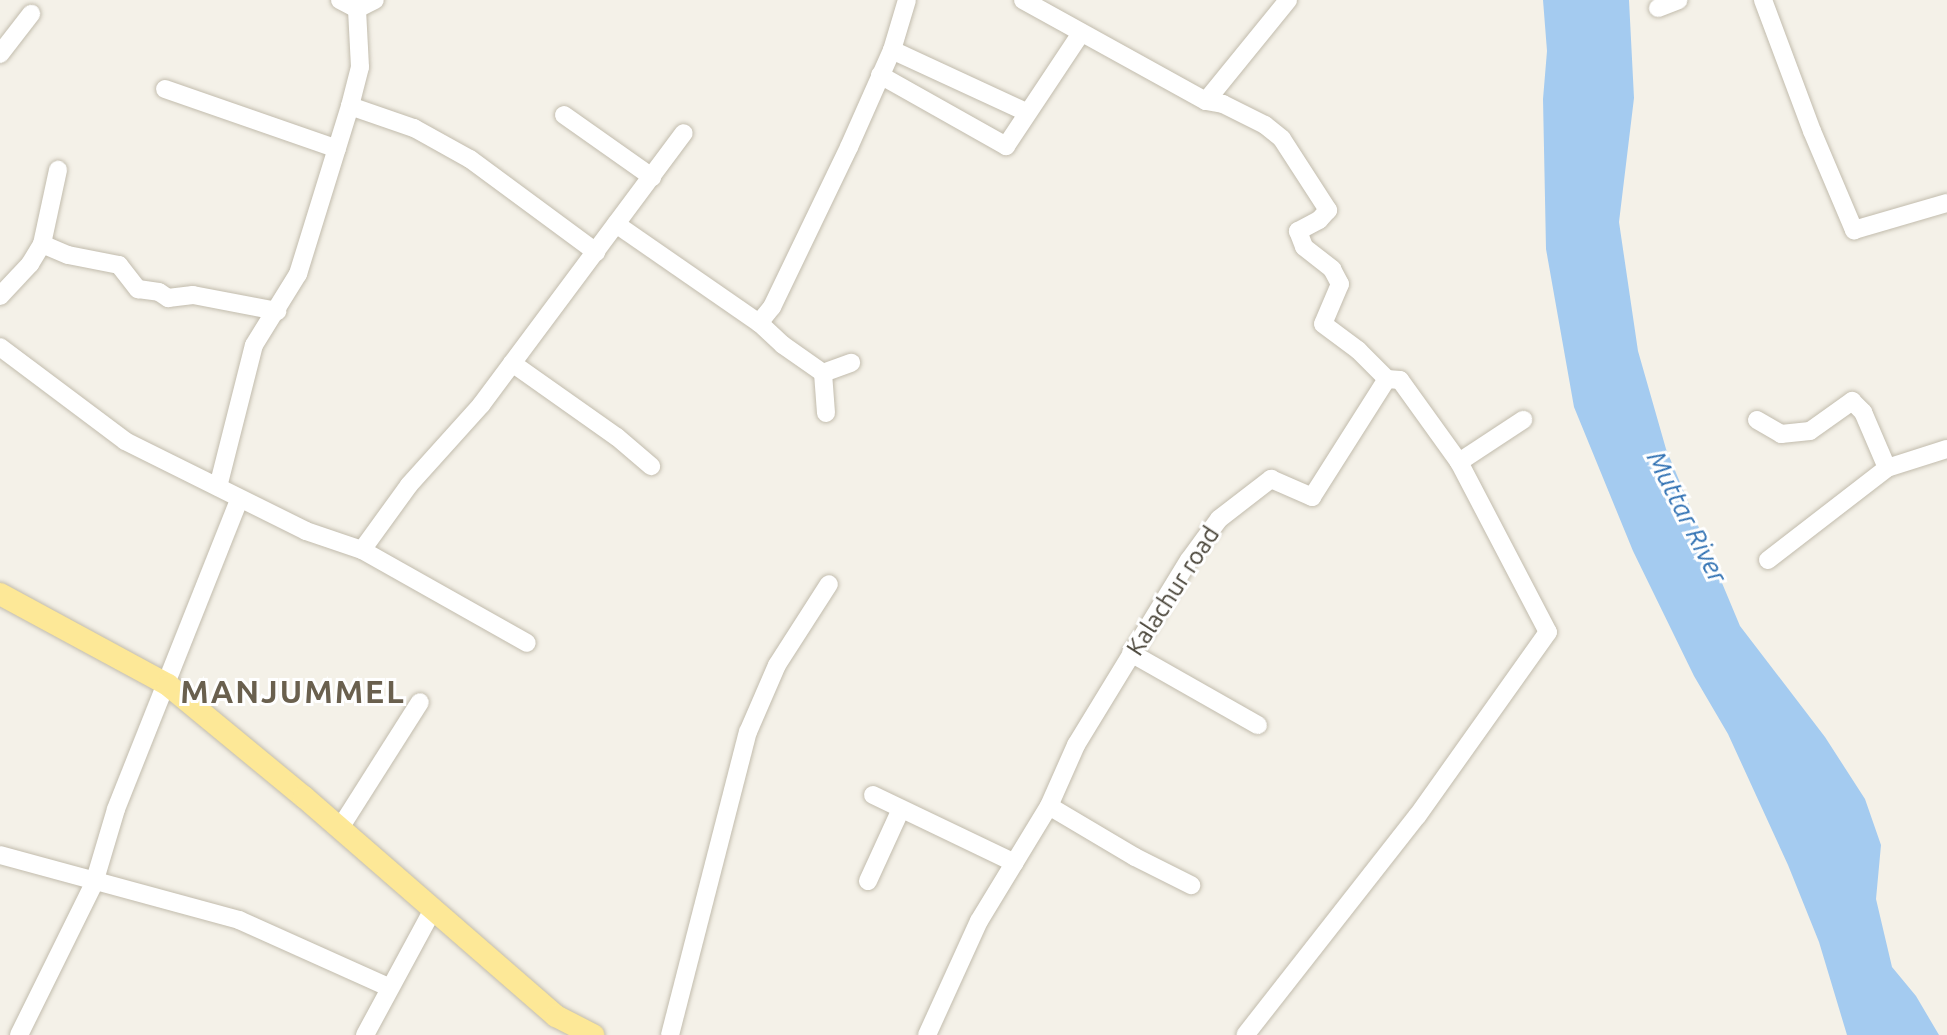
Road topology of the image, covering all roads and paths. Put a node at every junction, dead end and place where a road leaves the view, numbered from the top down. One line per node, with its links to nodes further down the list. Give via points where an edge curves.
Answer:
1 (375, 0): 7 (street)
2 (907, 0): 11 (street)
3 (1023, 0): 10 (street)
4 (1288, 0): 15 (street)
5 (1679, 0): 8 (street)
6 (1763, 0): 23 (street, via 1854,230)
7 (348, 4): 16 (street, via 360,67)
8 (1658, 8)
9 (31, 14): 12 (street)
10 (1081, 33): 15 (street); 17 (street)
11 (892, 50): 13 (street); 17 (street)
12 (0, 54)
13 (880, 75): 17 (street, via 1006,146); 29 (street, via 772,307)
14 (165, 89): 20 (street)
15 (1206, 101): 34 (street, via 1265,125 1311,178 1328,210 1298,231 1304,247 1332,269 1340,284 1323,324)
16 (350, 106): 20 (street); 26 (street, via 414,128 470,159)
17 (1026, 112)
18 (564, 115): 22 (street)
19 (684, 133): 22 (street)
20 (337, 149): 28 (street, via 298,274)
21 (58, 170): 25 (street)
22 (652, 177): 24 (street)
23 (1947, 203)
24 (616, 224): 26 (street); 29 (street)
25 (42, 244): 27 (street); 28 (street, via 119,265 138,289 168,298 193,295)
26 (596, 252): 31 (street)
27 (0, 296)
28 (277, 311): 42 (street, via 254,345)
29 (759, 323): 33 (street)
30 (0, 347): 42 (street, via 125,441)
31 (512, 363): 40 (street); 44 (street, via 409,485)
32 (851, 363): 33 (street)
33 (823, 373): 35 (street)
34 (1387, 379): 39 (street, via 1400,380); 49 (street, Kalachur road, via 1312,497 1271,479 1219,519)
35 (826, 413)
36 (1523, 420): 39 (street)
37 (1757, 420): 41 (street, via 1781,434 1810,431 1852,401 1863,412)
38 (1947, 449): 41 (street)
39 (1459, 462): 69 (street, via 1548,632 1391,850)
40 (651, 466)
41 (1887, 468): 45 (street)
42 (218, 487): 43 (street)
43 (239, 500): 44 (street); 50 (street)
44 (362, 550): 48 (street)
45 (1768, 560)
46 (829, 584): 67 (street, via 777,665 748,732)
47 (0, 594): 50 (main road)
48 (527, 643)
49 (1131, 653): 52 (street); 54 (street, Kalachur road, via 1076,745)
50 (168, 685): 56 (main road); 60 (street, via 116,809)
51 (420, 702): 56 (street)
52 (1258, 725)
53 (873, 795): 55 (street)
54 (1049, 806): 58 (street, Kalachur road); 61 (street)
55 (901, 809): 58 (street); 59 (street)
56 (340, 828): 62 (main road)
57 (0, 855): 60 (street)
58 (1015, 863): 68 (street, Kalachur road, via 979,921)
59 (868, 881)
60 (94, 883): 63 (street, via 239,920); 64 (street)
61 (1191, 885)
62 (433, 909): 63 (street); 66 (main road, via 556,1016)
63 (388, 987): 65 (street)
64 (19, 1035)
65 (365, 1035)
66 (593, 1035)
67 (670, 1035)
68 (927, 1035)
69 (1245, 1035)

